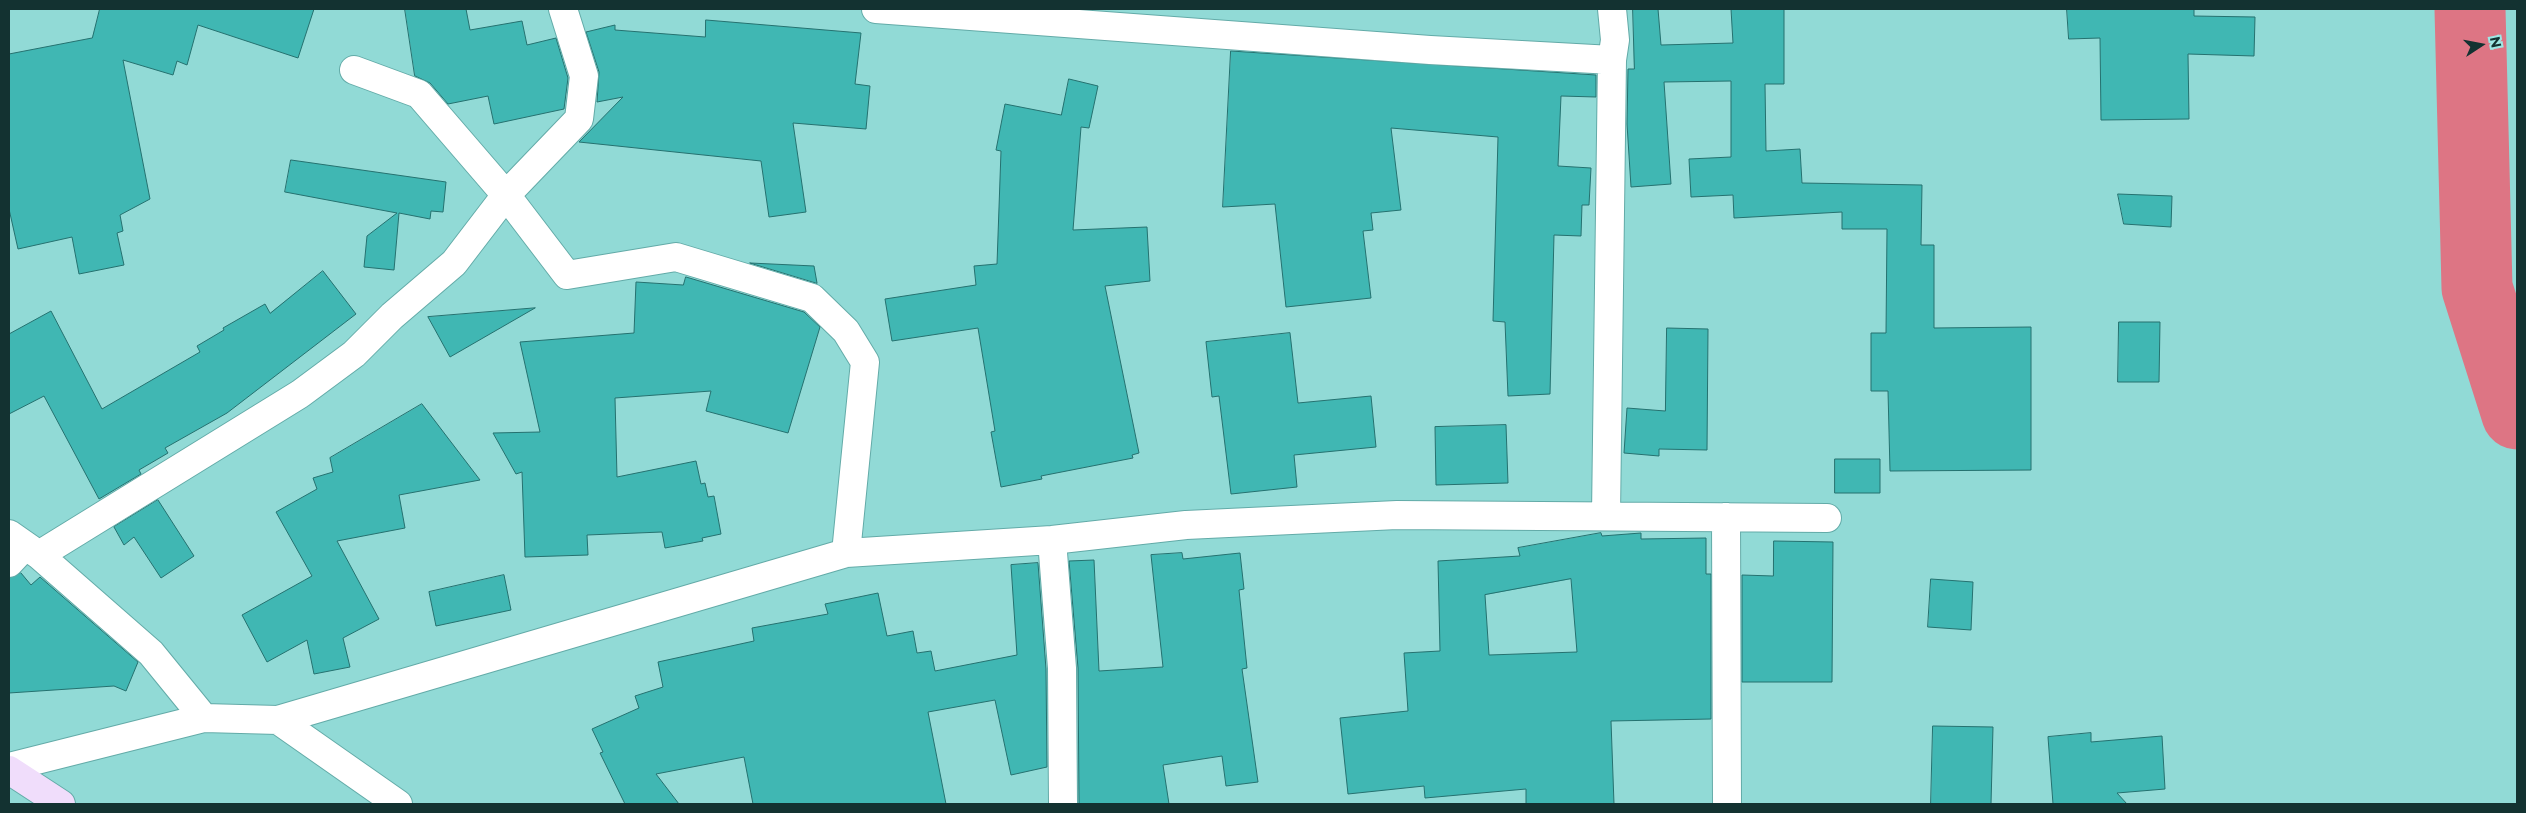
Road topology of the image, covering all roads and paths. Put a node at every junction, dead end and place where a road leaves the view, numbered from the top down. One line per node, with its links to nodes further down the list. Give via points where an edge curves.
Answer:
1 (563, 9): 6 (street, via 584,76 579,119)
2 (876, 9): 4 (street, via 1430,50)
3 (1612, 9): 4 (street, via 1615,40)
4 (1612, 60): 7 (street)
5 (354, 70): 6 (street, via 419,94)
6 (506, 195): 11 (street, via 454,263 392,316 354,354 300,394); 12 (street, via 567,275 676,257 812,298 846,331 865,362)
7 (1606, 515): 8 (street); 10 (street, via 1397,515 1186,526)
8 (1726, 517): 9 (street); 19 (street)
9 (1827, 518)
10 (1052, 540): 12 (street); 18 (street, via 1062,668)
11 (20, 550): 13 (street, via 151,653)
12 (846, 553): 14 (street)
13 (204, 718): 14 (street); 15 (street)
14 (278, 720): 17 (street)
15 (9, 768): 16 (street)
16 (61, 804)
17 (398, 804)
18 (1063, 804)
19 (1727, 804)

